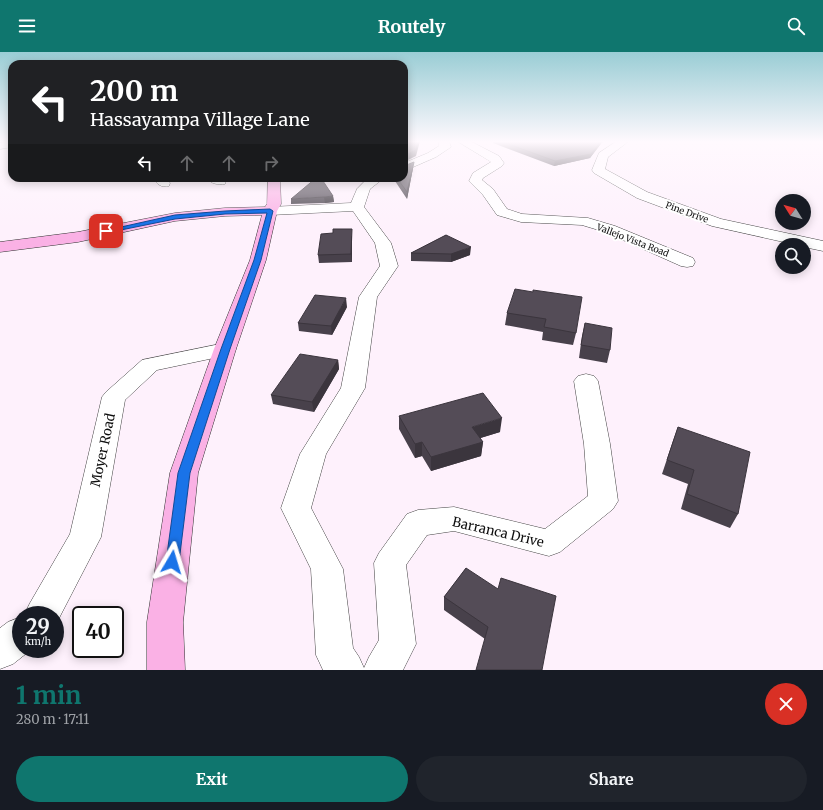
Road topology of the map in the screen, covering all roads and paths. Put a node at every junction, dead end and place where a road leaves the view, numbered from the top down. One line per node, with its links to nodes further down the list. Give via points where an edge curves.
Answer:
1 (487, 170): 9 (street, Vallejo Vista Road, via 475,180 488,192 502,212 521,218 583,221 610,229)
2 (598, 170): 7 (street, Pine Drive, via 642,196 717,223)
3 (274, 182): 6 (street, via 274,204)
4 (367, 182): 5 (street)
5 (357, 207): 6 (street); 16 (street, via 383,243 389,266 368,297 353,388 313,454 296,508 327,569 335,655)
6 (270, 211): 8 (street, via 175,217 78,237); 10 (street, via 258,260)
7 (823, 246)
8 (0, 247)
9 (687, 262)
10 (225, 349): 12 (street, Moyer Road, via 150,365 114,397 85,537); 15 (street, via 184,473 165,622)
11 (586, 381): 17 (street, Barranca Drive, via 597,444 603,501 549,543 454,519 418,523 390,563 398,644)
12 (47, 606)
13 (12, 642): 14 (street)
14 (0, 651)
15 (166, 670)
16 (346, 670)
17 (382, 670)

